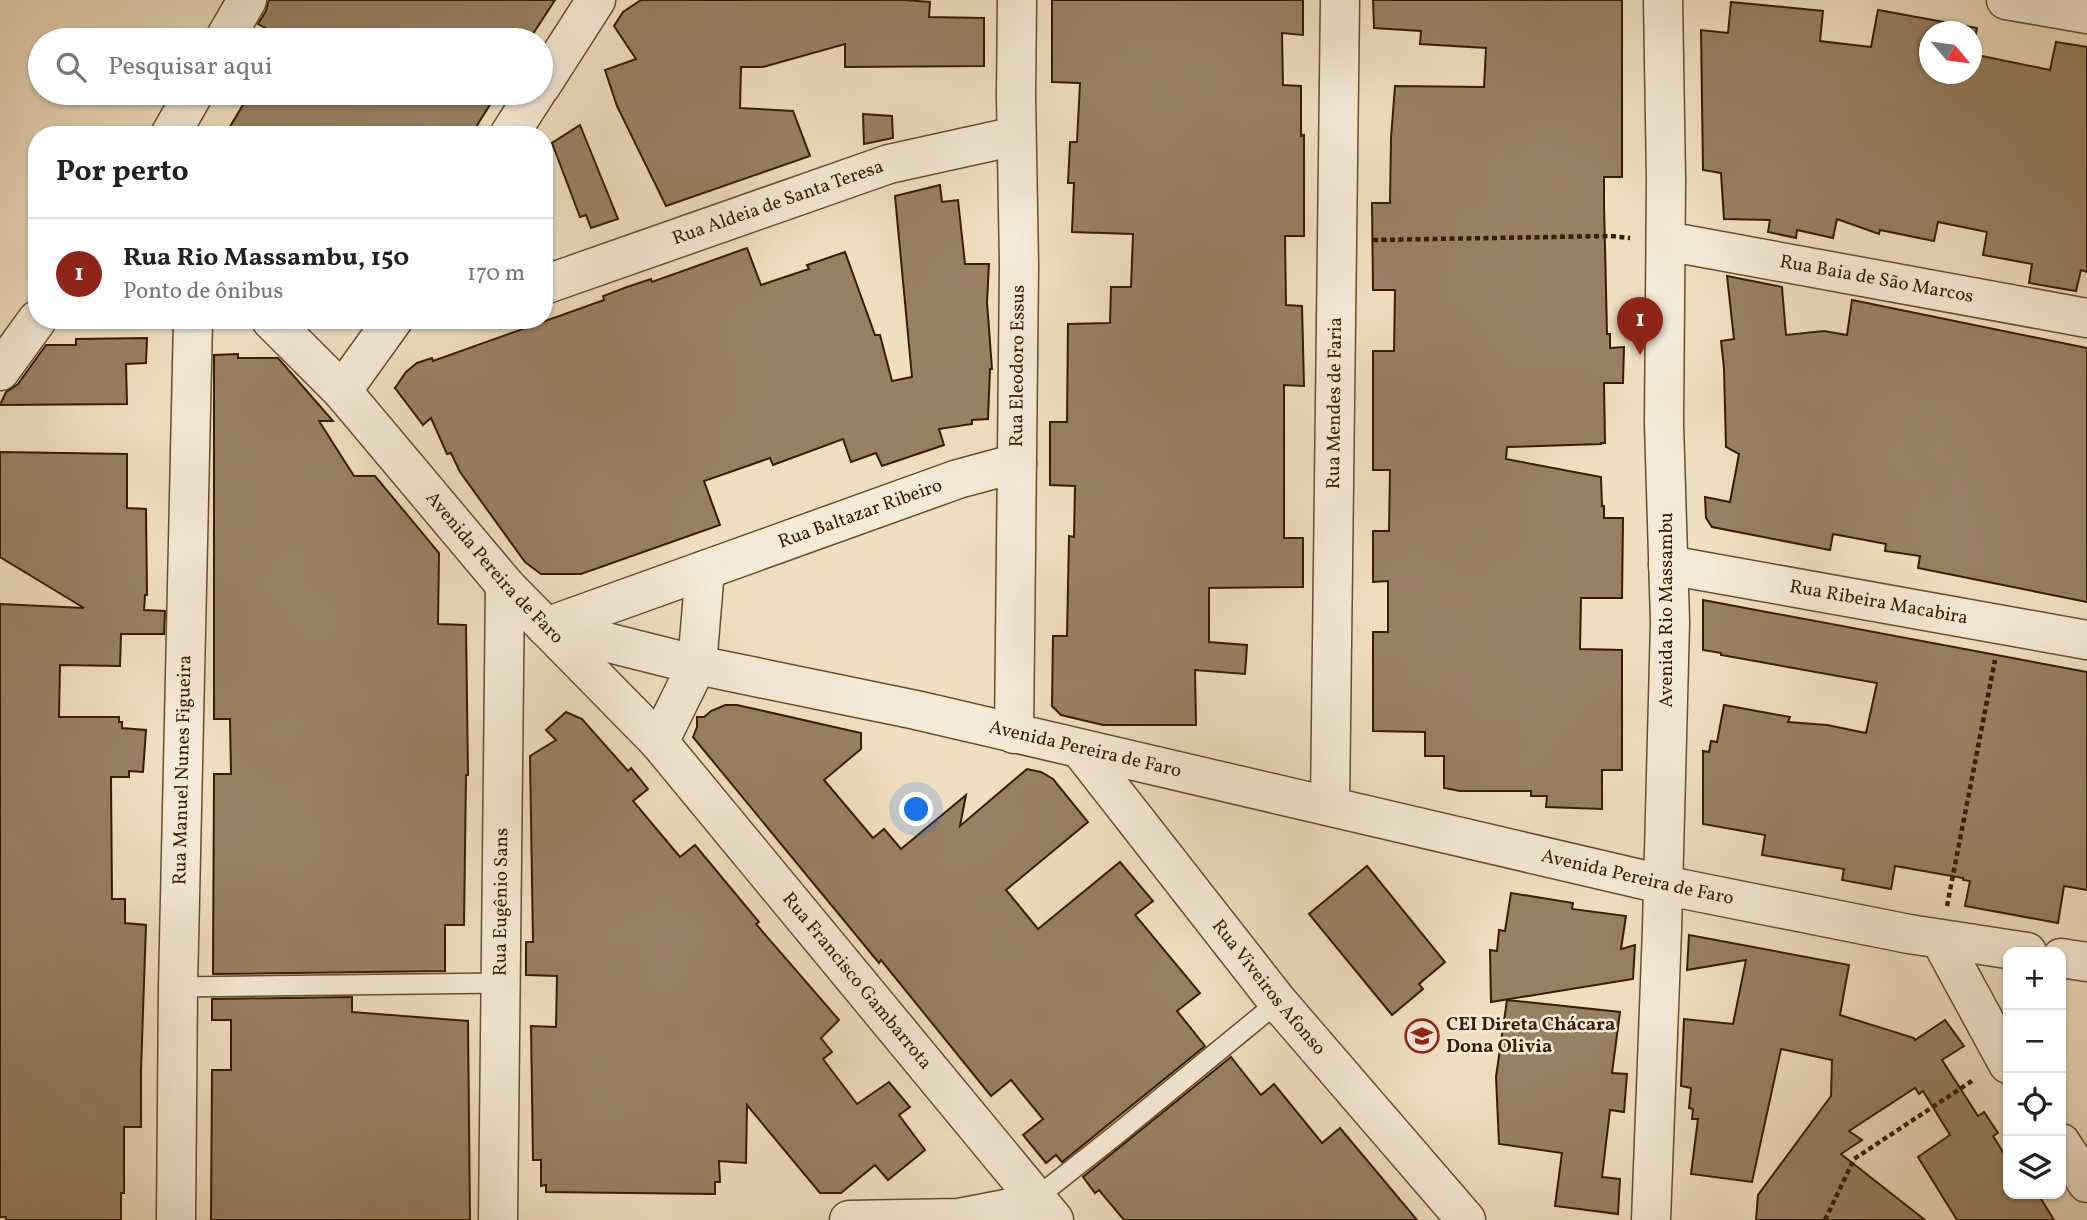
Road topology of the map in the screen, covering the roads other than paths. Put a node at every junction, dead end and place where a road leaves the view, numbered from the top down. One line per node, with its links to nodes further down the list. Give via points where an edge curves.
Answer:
1 (247, 0): 8 (street)
2 (596, 0): 9 (street)
3 (1017, 0): 14 (street, Rua Eleodoro Essus)
4 (1340, 0): 34 (street, Rua Mendes de Faria)
5 (1664, 0): 15 (street, Avenida Rio Massambu)
6 (2006, 0): 7 (street)
7 (2087, 14)
8 (231, 28)
9 (553, 67)
10 (187, 105): 12 (street)
11 (528, 105): 13 (street)
12 (175, 126)
13 (515, 126)
14 (1016, 136): 16 (street, Rua Aldeia de Santa Teresa, via 889,164); 24 (street, Rua Eleodoro Essus)
15 (1666, 241): 17 (street, Rua Baia de São Marcos); 25 (street, Avenida Rio Massambu)
16 (553, 282)
17 (2087, 318)
18 (30, 329): 22 (street)
19 (193, 329): 41 (street, Rua Manuel Nunes Figueira)
20 (280, 329): 23 (street, Avenida Pereira de Faro)
21 (387, 329): 23 (street)
22 (0, 371)
23 (342, 391): 27 (street, Avenida Pereira de Faro)
24 (1017, 463): 26 (street, Rua Baltazar Ribeiro, via 958,479); 31 (street, Rua Eleodoro Essus)
25 (1668, 565): 29 (street, Rua Ribeira Macabira); 35 (street, Avenida Rio Massambu)
26 (705, 569): 28 (street, Rua Baltazar Ribeiro); 30 (street)
27 (505, 585): 28 (street, Avenida Pereira de Faro); 40 (street, Rua Eugênio Sans)
28 (546, 627): 30 (street, Avenida Pereira de Faro); 32 (street, Rua Francisco Gambarrota)
29 (2087, 640)
30 (697, 665): 31 (street, Avenida Pereira de Faro); 32 (street)
31 (1014, 734): 33 (street, Avenida Pereira de Faro)
32 (659, 742): 46 (street, Rua Francisco Gambarrota)
33 (1080, 749): 34 (street, Avenida Pereira de Faro); 42 (street, Rua Viveiros Afonso)
34 (1330, 805): 35 (street, Avenida Pereira de Faro)
35 (1663, 884): 36 (street, Avenida Pereira de Faro); 51 (street, Avenida Rio Massambu)
36 (1940, 939): 37 (street, Avenida Pereira de Faro); 43 (street)
37 (2003, 948)
38 (2066, 959): 39 (street)
39 (2087, 962)
40 (500, 983): 41 (lane); 48 (street, Rua Eugênio Sans)
41 (178, 987): 47 (street, Rua Manuel Nunes Figueira)
42 (1278, 1002): 46 (lane, via 1117,1134); 50 (street, Rua Viveiros Afonso)
43 (2003, 1056)
44 (2066, 1151): 45 (street)
45 (2087, 1183)
46 (1045, 1209): 49 (street, via 1012,1208 959,1218)
47 (176, 1220)
48 (498, 1220)
49 (849, 1220)
50 (1466, 1220)
51 (1651, 1220)

